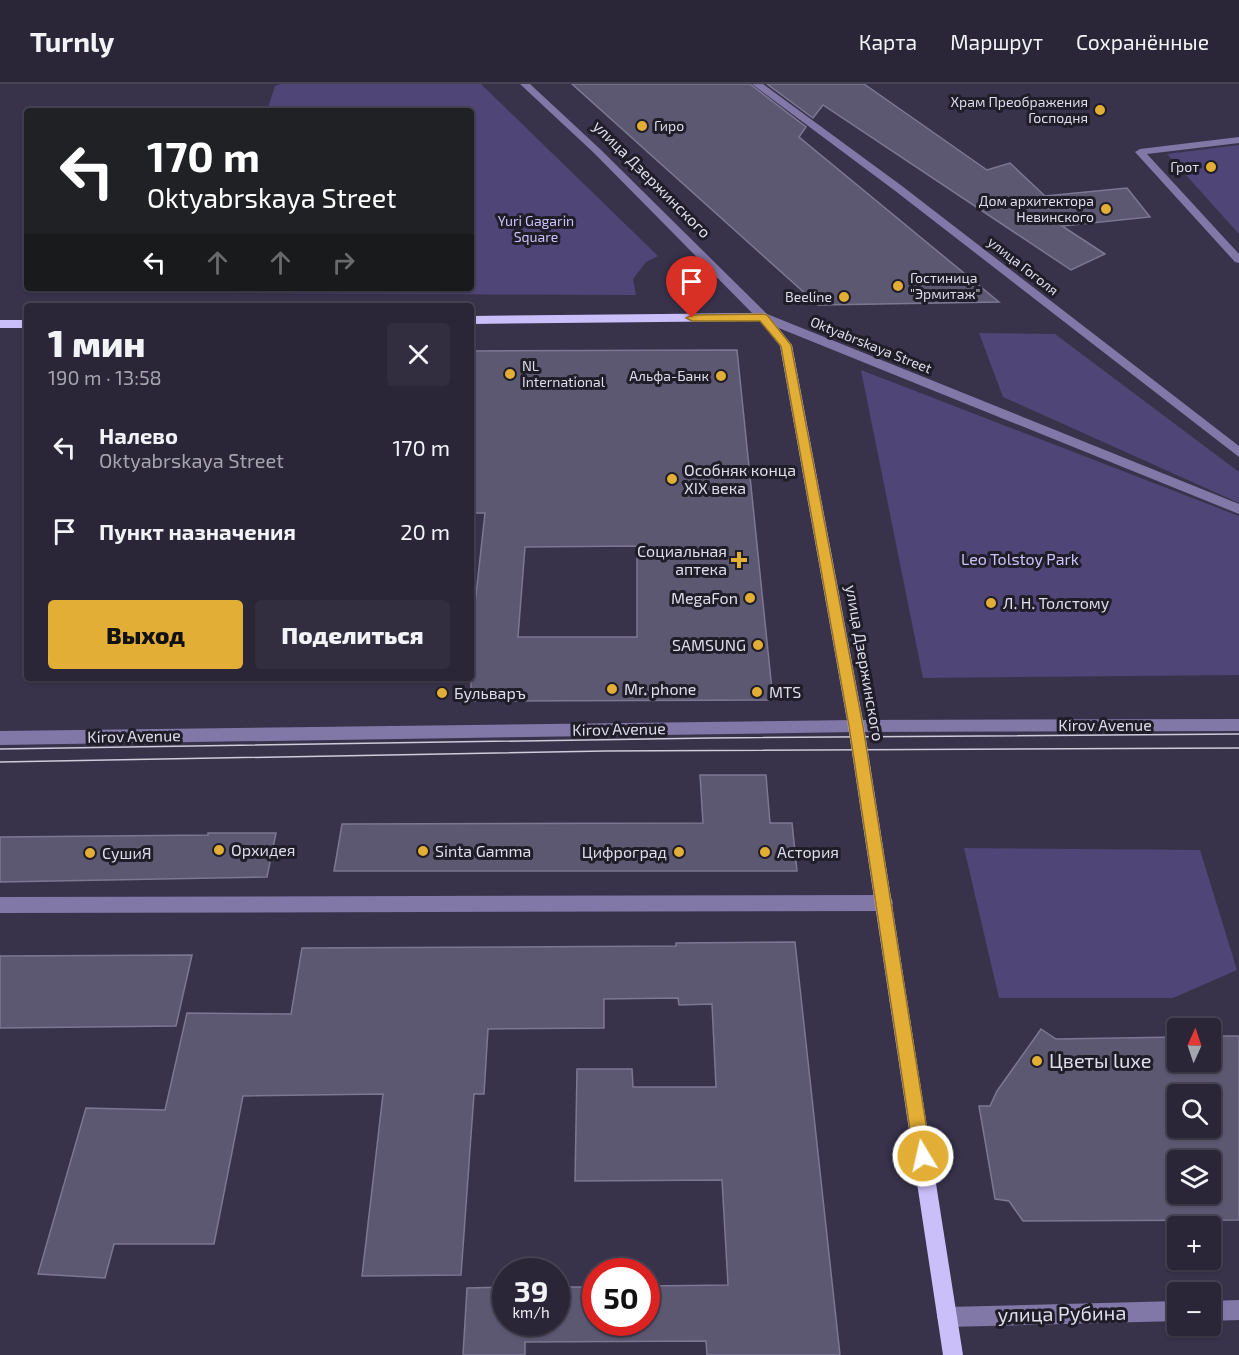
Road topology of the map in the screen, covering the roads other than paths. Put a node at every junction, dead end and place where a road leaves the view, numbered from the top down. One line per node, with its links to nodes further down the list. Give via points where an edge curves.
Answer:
1 (525, 84): 5 (street, улица Дзержинского)
2 (757, 84): 9 (street, улица Гоголя)
3 (1239, 140): 4 (street, via 1140,153)
4 (1239, 260)
5 (763, 317): 6 (main road, Oktyabrskaya Street); 10 (street, Oktyabrskaya Street); 12 (main road, улица Дзержинского, via 786,345 792,370)
6 (474, 320)
7 (0, 324): 8 (main road)
8 (24, 324)
9 (1239, 453)
10 (1239, 508)
11 (1239, 724): 12 (street, Kirov Avenue)
12 (856, 726): 13 (street, Kirov Avenue); 14 (main road, улица Дзержинского)
13 (0, 738)
14 (885, 903): 15 (street); 19 (main road, улица Дзержинского)
15 (0, 904)
16 (1239, 1310): 18 (street)
17 (1167, 1311): 19 (street, улица Рубина)
18 (1221, 1311)
19 (947, 1317): 20 (main road, улица Дзержинского)
20 (953, 1355)

